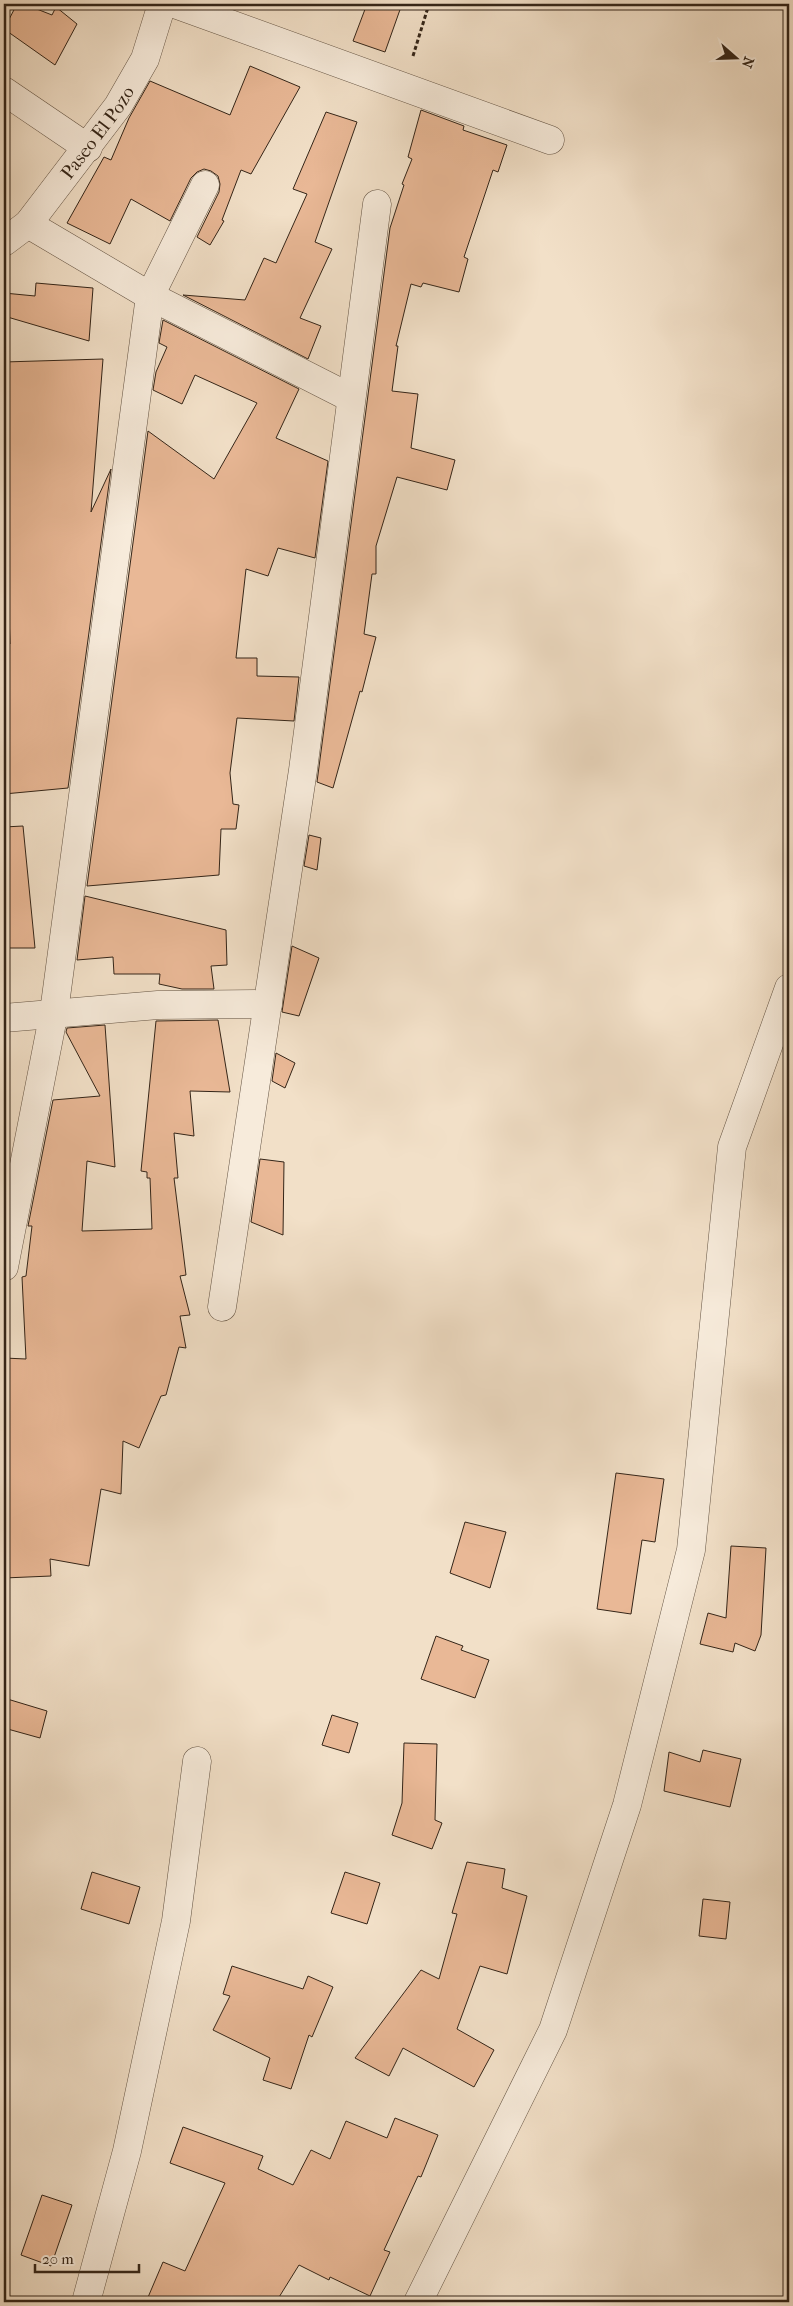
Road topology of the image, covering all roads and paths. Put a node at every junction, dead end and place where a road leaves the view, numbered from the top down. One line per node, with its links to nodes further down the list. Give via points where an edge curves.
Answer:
1 (162, 4): 7 (street, Paseo El Pozo, via 145,59 118,106)
2 (175, 4): 4 (street)
3 (429, 4): 4 (path)
4 (403, 88): 6 (street)
5 (4, 91): 7 (street)
6 (550, 140)
7 (88, 148): 10 (street, Paseo El Pozo)
8 (205, 185): 12 (street)
9 (377, 204): 13 (street)
10 (28, 224): 11 (street, Paseo El Pozo); 12 (street)
11 (4, 242)
12 (150, 296): 13 (street); 16 (street)
13 (351, 398): 15 (street, via 303,770)
14 (789, 988): 22 (street, via 732,1147 691,1550 627,1806 553,2030)
15 (268, 1004): 16 (street, via 158,1005); 19 (street)
16 (54, 1012): 17 (street); 18 (street)
17 (4, 1018)
18 (4, 1267)
19 (222, 1307)
20 (197, 1761): 21 (street, via 176,1921 127,2151)
21 (86, 2302)
22 (418, 2302)

